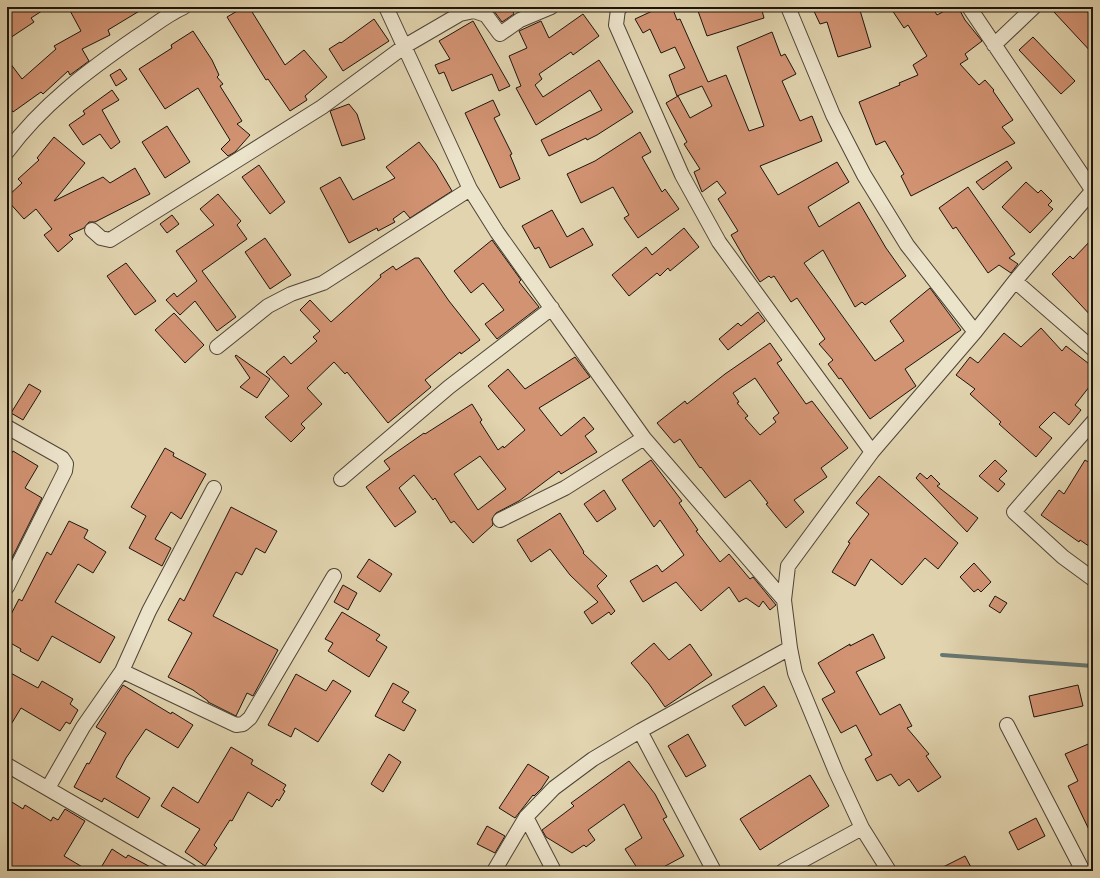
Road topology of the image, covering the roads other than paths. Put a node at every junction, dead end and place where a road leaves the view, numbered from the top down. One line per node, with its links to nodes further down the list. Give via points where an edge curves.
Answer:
1 (184, 7): 10 (street, via 92,67 54,98 22,131)
2 (386, 7): 9 (street)
3 (551, 7): 9 (street, via 520,20 500,34 486,15 474,11 460,14)
4 (788, 7): 16 (street, via 833,115 864,175 908,245)
5 (969, 7): 8 (street)
6 (1034, 7): 8 (street)
7 (618, 8): 22 (street, via 616,25 682,175 718,242)
8 (994, 45): 12 (street)
9 (405, 46): 11 (street); 13 (street, via 322,107 110,240 101,238)
10 (7, 152)
11 (470, 189): 15 (street, via 497,232); 17 (street, via 323,283 291,294 268,306)
12 (1093, 190): 14 (street)
13 (92, 230)
14 (1015, 281): 16 (street); 18 (street)
15 (552, 308): 21 (street); 23 (street, via 449,387)
16 (975, 332): 22 (street)
17 (217, 347)
18 (1093, 349)
19 (1093, 422): 27 (street, via 1014,512 1063,557)
20 (7, 427): 28 (street, via 62,458 66,464 65,471)
21 (644, 438): 25 (street, via 565,488); 29 (street)
22 (872, 452): 29 (street, via 788,566)
23 (341, 480)
24 (214, 488): 31 (street, via 149,611)
25 (500, 520)
26 (334, 576): 31 (street, via 250,718 243,724 236,725)
27 (1093, 579)
28 (7, 587)
29 (784, 600): 30 (street)
30 (790, 648): 33 (street); 37 (street, via 795,673)
31 (122, 671): 35 (street, via 83,727)
32 (1007, 725): 44 (street)
33 (640, 731): 36 (street, via 593,759 554,788); 41 (street)
34 (7, 765): 35 (street)
35 (48, 788): 38 (street)
36 (526, 817): 39 (street); 40 (street)
37 (862, 828): 42 (street); 43 (street)
38 (190, 871)
39 (494, 871)
40 (554, 871)
41 (714, 871)
42 (783, 871)
43 (889, 871)
44 (1083, 871)

